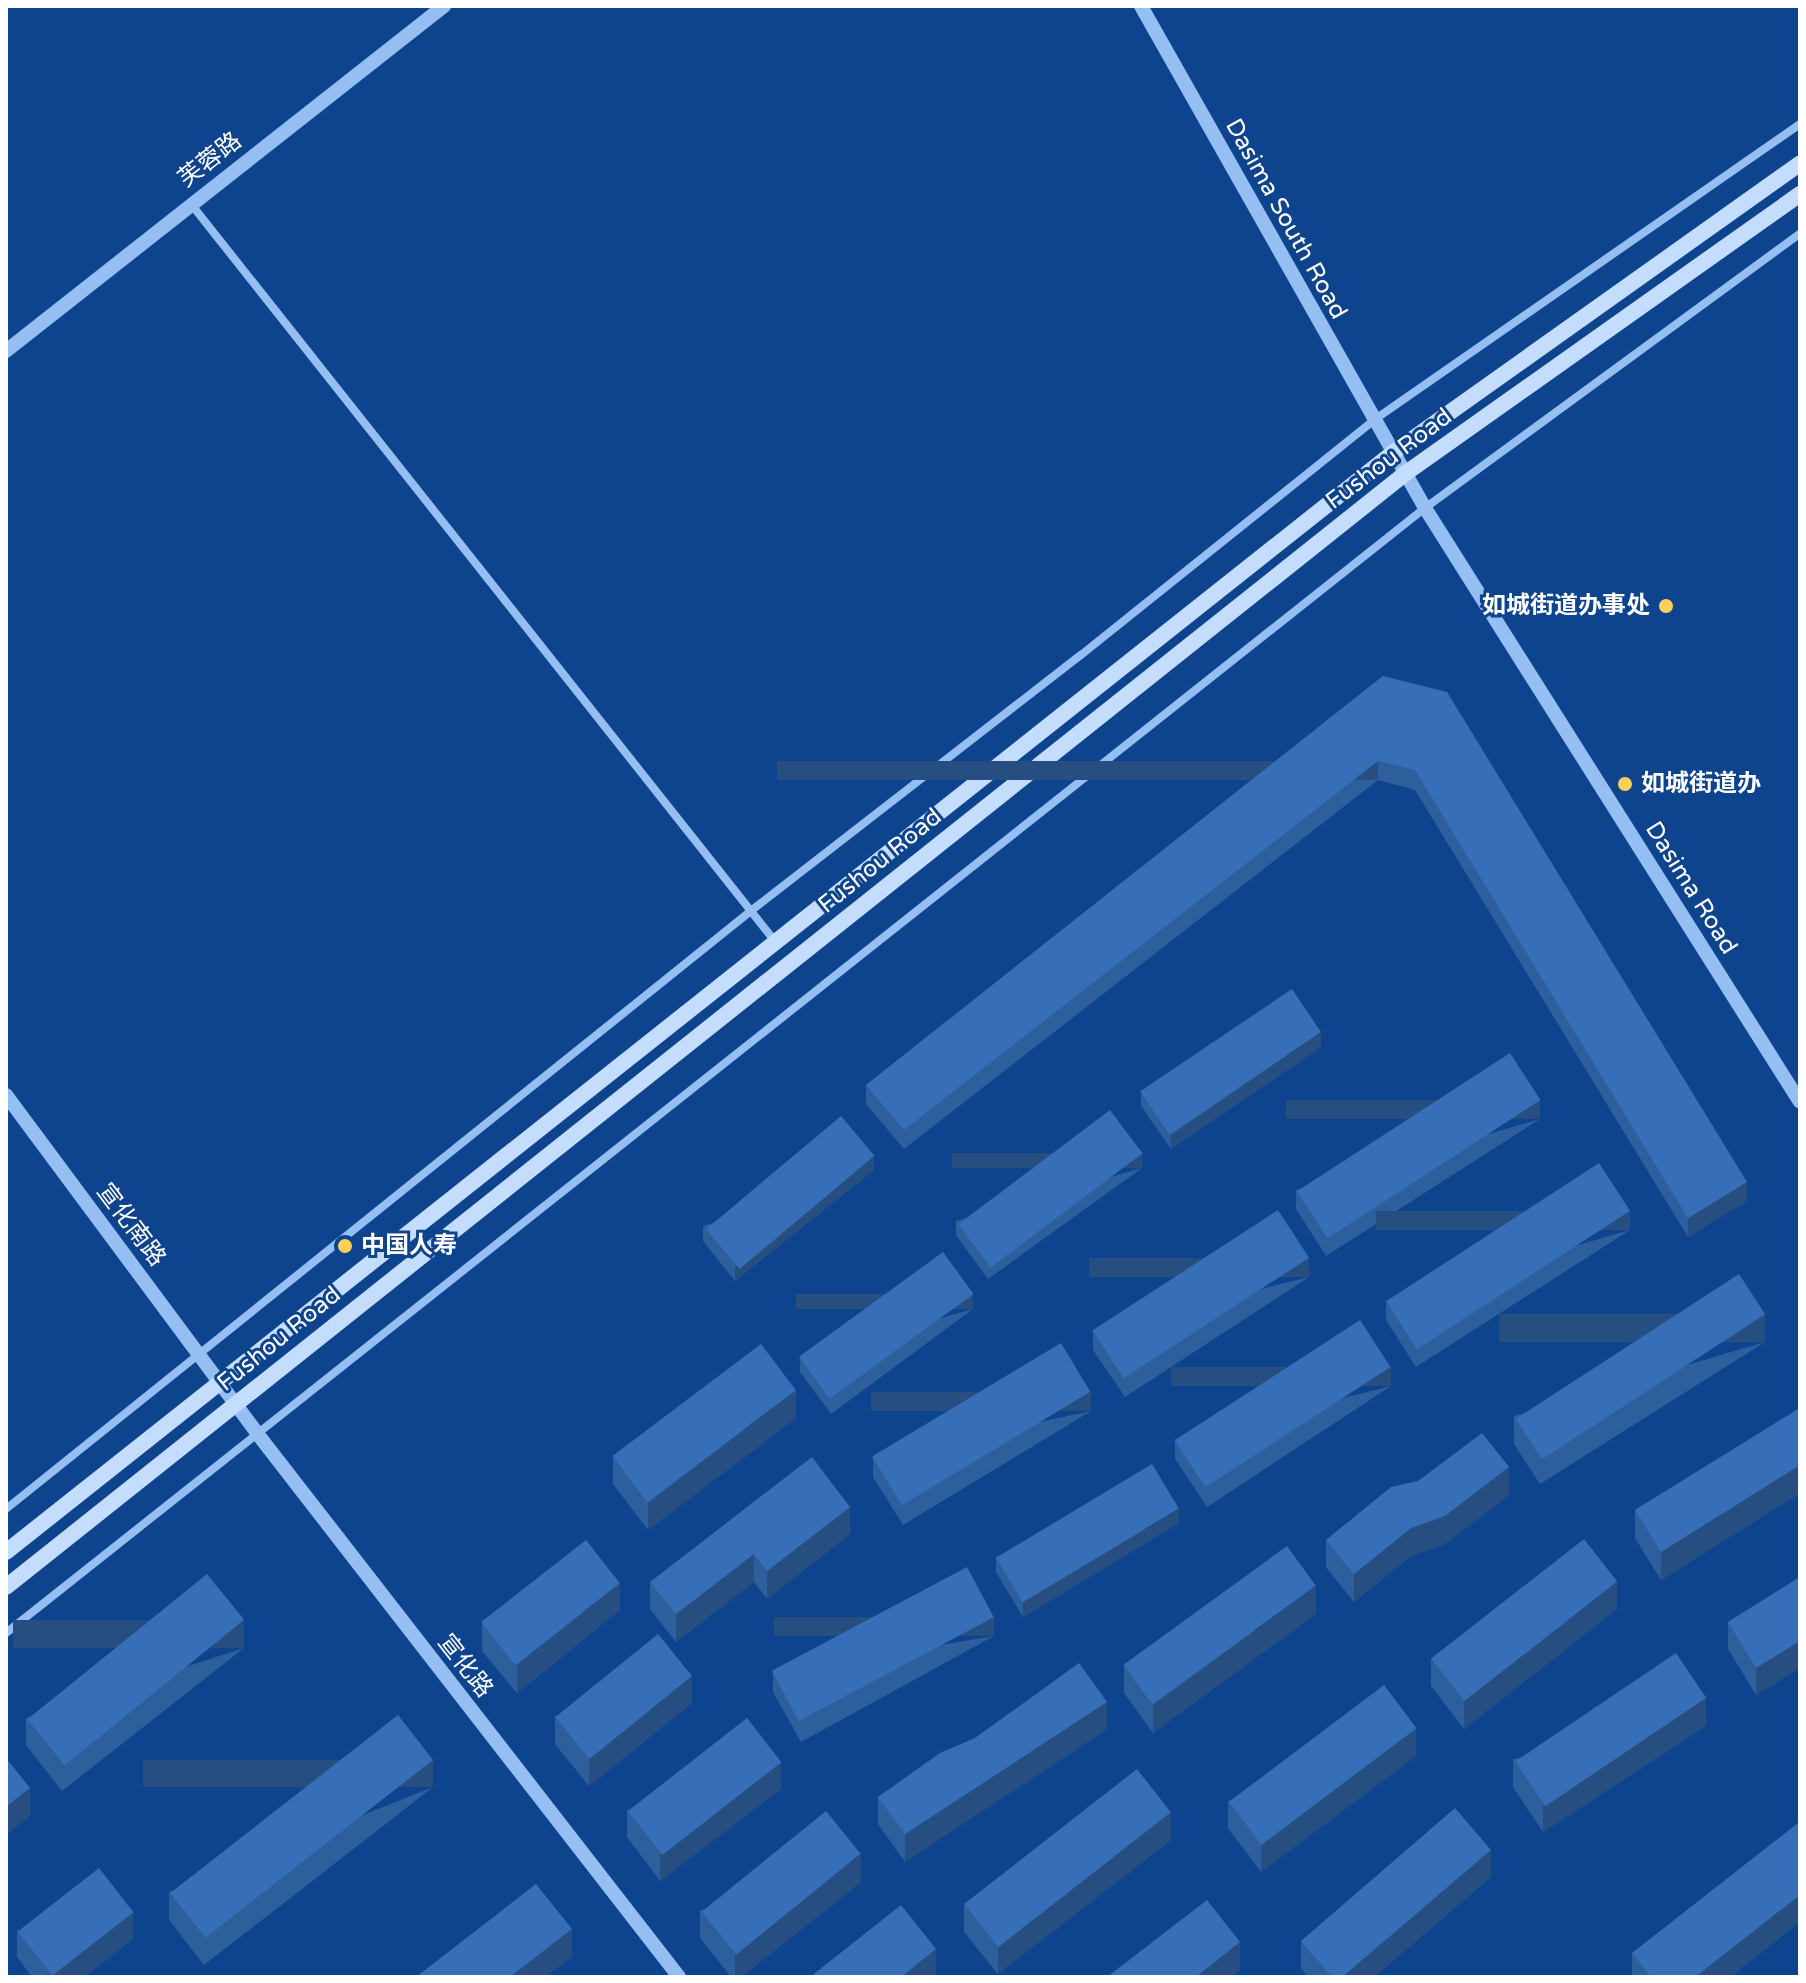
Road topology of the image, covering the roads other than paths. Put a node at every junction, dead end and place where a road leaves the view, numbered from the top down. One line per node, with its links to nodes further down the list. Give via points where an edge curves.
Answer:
1 (444, 6): 6 (street, 芙蓉路)
2 (1141, 6): 9 (street, Dasima South Road)
3 (1800, 124): 9 (street)
4 (1800, 164): 10 (main road, Fushou Road)
5 (1800, 194): 11 (main road, Fushou Road)
6 (190, 203): 8 (street, 芙蓉路); 13 (street)
7 (1800, 234): 12 (street)
8 (6, 351)
9 (1374, 420): 10 (street, Dasima South Road); 13 (street)
10 (1394, 452): 11 (street, Dasima Road); 14 (main road, Fushou Road)
11 (1406, 473): 12 (street, Dasima Road); 19 (main road, Fushou Road)
12 (1425, 508): 16 (street, Dasima Road); 20 (street)
13 (752, 910): 14 (street); 17 (street)
14 (774, 940): 18 (main road, Fushou Road)
15 (6, 1095): 17 (street, 宣化南路)
16 (1800, 1102)
17 (200, 1354): 18 (street, 宣化南路); 21 (street)
18 (219, 1382): 19 (street, 宣化路); 22 (main road, Fushou Road)
19 (235, 1404): 20 (street, 宣化路); 23 (main road, Fushou Road)
20 (256, 1432): 24 (street); 25 (street, 宣化路)
21 (6, 1509)
22 (6, 1552)
23 (6, 1587)
24 (6, 1633)
25 (679, 1977)

